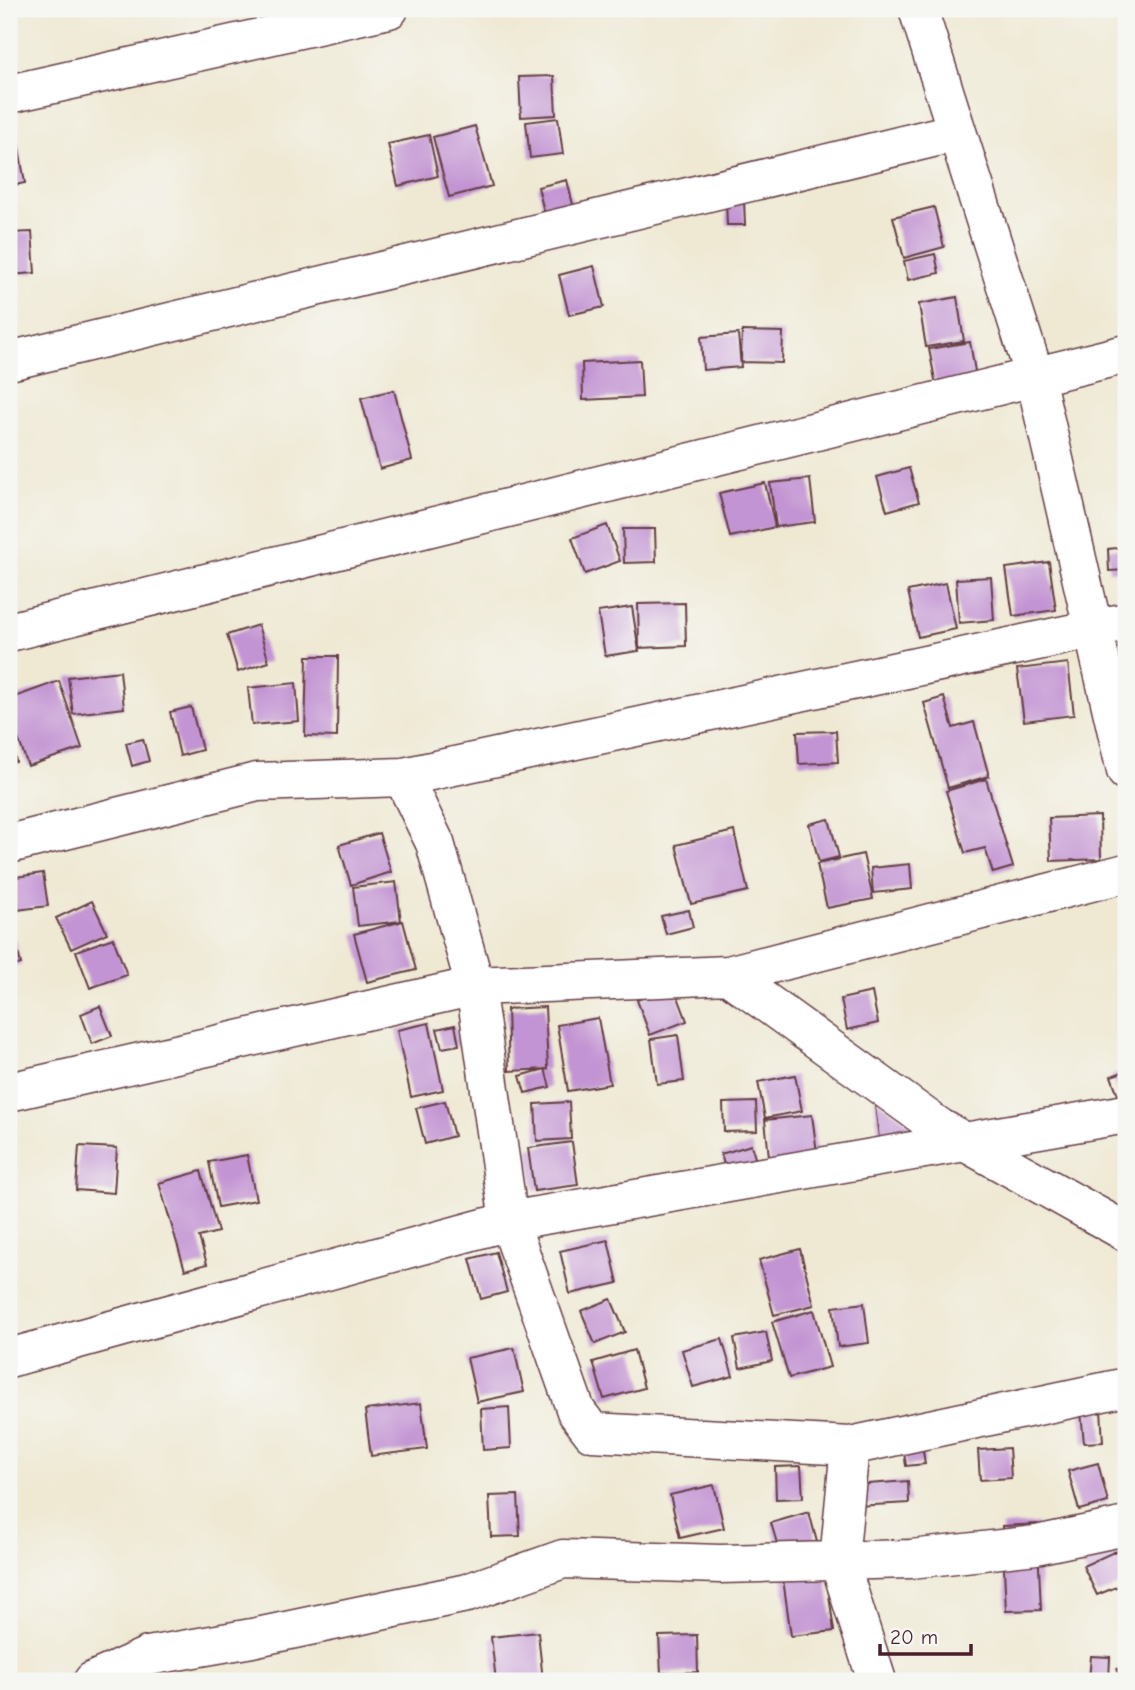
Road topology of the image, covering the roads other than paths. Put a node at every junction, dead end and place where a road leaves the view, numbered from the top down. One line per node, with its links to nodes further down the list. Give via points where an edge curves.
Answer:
1 (389, 9): 3 (street)
2 (918, 9): 4 (street)
3 (9, 94)
4 (957, 132): 6 (street); 7 (street)
5 (1126, 354): 7 (street)
6 (9, 361)
7 (1035, 377): 8 (street); 9 (street)
8 (1110, 625): 10 (street); 11 (street)
9 (9, 632)
10 (1126, 771)
11 (403, 777): 12 (street, via 257,782); 15 (street, via 435,843)
12 (9, 844)
13 (1126, 873): 14 (street)
14 (728, 975): 15 (street); 18 (street)
15 (475, 986): 16 (street); 19 (street)
16 (9, 1092)
17 (1126, 1114): 18 (street)
18 (965, 1142): 19 (street); 20 (street)
19 (509, 1221): 21 (street); 23 (street, via 576,1411 592,1432)
20 (1126, 1232)
21 (9, 1358)
22 (1126, 1387): 23 (street)
23 (850, 1446): 25 (street)
24 (1126, 1526): 25 (street, via 1036,1545 911,1559)
25 (839, 1561): 26 (street, via 720,1564 562,1559 467,1593 148,1656); 27 (street)
26 (93, 1681)
27 (877, 1681)

